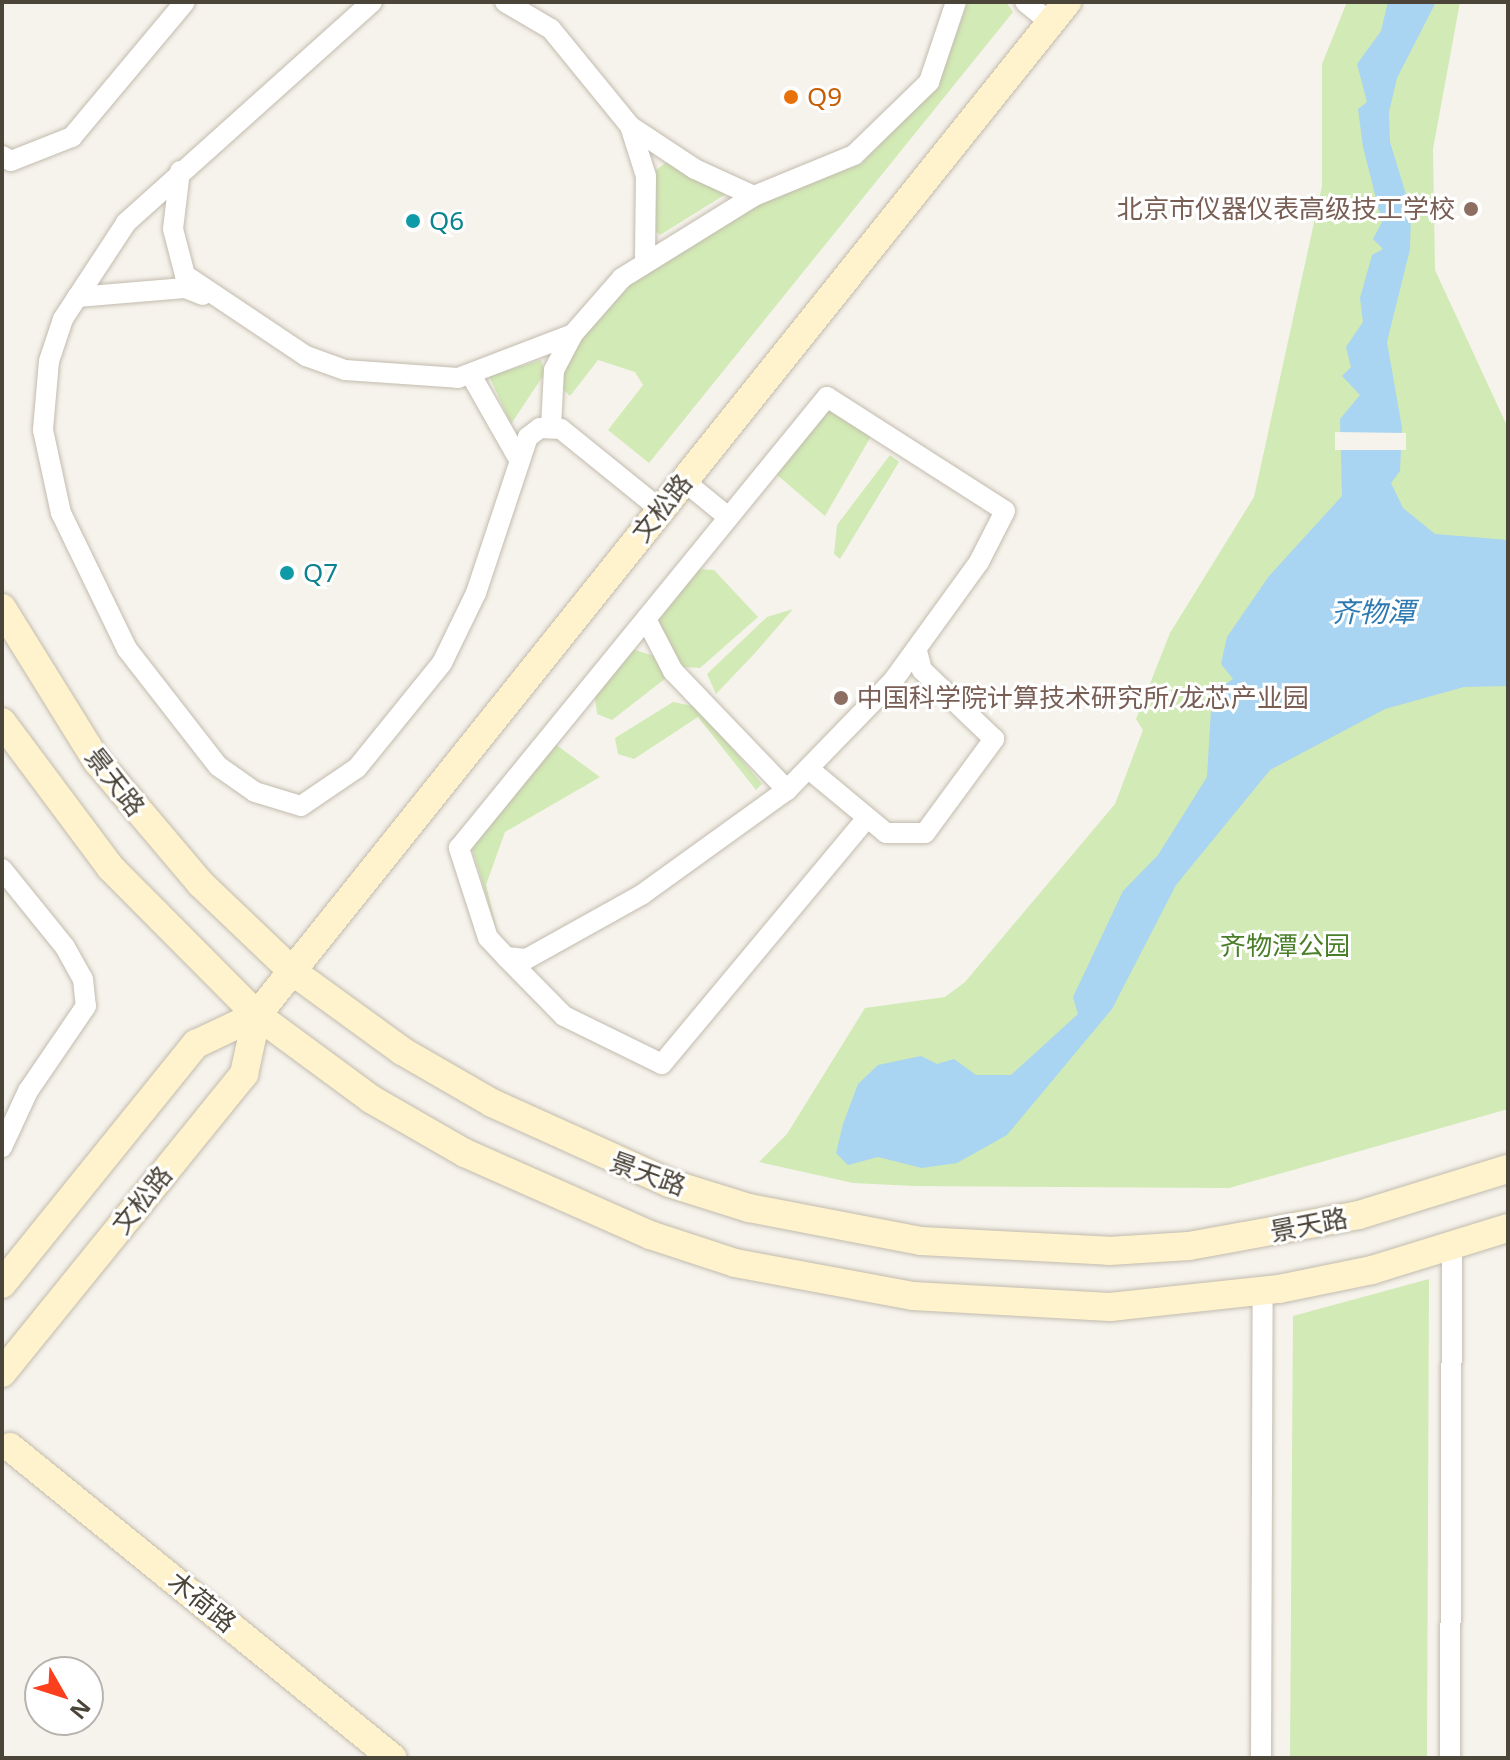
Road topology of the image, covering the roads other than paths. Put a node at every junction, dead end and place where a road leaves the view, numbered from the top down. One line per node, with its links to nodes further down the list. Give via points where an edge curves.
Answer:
1 (185, 2): 8 (street, via 72,137 11,161)
2 (372, 2): 9 (street)
3 (505, 2): 7 (street, via 551,29)
4 (956, 2): 10 (street, via 929,82 910,104 854,155)
5 (1025, 2): 6 (street)
6 (1059, 12): 18 (street, 文松路)
7 (630, 126): 10 (street, via 695,169); 11 (street, via 646,176)
8 (2, 156)
9 (180, 171): 12 (street, via 176,251 185,275); 13 (street, via 126,223)
10 (754, 196): 11 (street)
11 (645, 257): 14 (street)
12 (207, 296): 13 (street, via 185,288); 15 (street, via 306,356 345,370)
13 (77, 297): 17 (street, via 49,361 43,430 61,513 158,696 218,766 274,801 301,806 325,795 418,699 476,593)
14 (573, 334): 15 (street); 16 (street, via 554,370)
15 (471, 375): 17 (street)
16 (551, 427): 17 (street, via 528,437); 19 (street)
17 (517, 456)
18 (684, 481): 19 (street, 文松路); 20 (street)
19 (661, 510): 30 (street, 文松路)
20 (728, 517): 22 (street); 23 (street, via 827,397 1005,511 979,562)
21 (2, 608): 30 (street, 景天路, via 97,761 201,884)
22 (646, 619): 26 (street, via 673,671); 29 (street, via 459,848 488,938)
23 (917, 651): 25 (street); 27 (street, via 930,680 992,730 993,751 925,833 900,838)
24 (2, 722): 31 (street, via 111,868)
25 (809, 769): 26 (street); 27 (street)
26 (787, 790): 29 (street, via 643,894 526,959)
27 (867, 818): 29 (street, via 662,1064 564,1016)
28 (2, 869): 32 (street, via 65,947 83,979 86,1006 28,1091)
29 (506, 957)
30 (292, 971): 31 (street, 文松路); 33 (street, 景天路, via 402,1051 576,1147 749,1208 921,1241 1007,1250 1189,1246 1359,1215)
31 (257, 1015): 36 (street, 文松路, via 196,1044); 37 (street, via 371,1099 465,1153 553,1198 735,1263 1003,1306 1124,1306); 38 (street, 文松路, via 244,1074)
32 (2, 1147)
33 (1508, 1169)
34 (1508, 1228): 35 (street)
35 (1452, 1246): 37 (street); 42 (street)
36 (2, 1284)
37 (1263, 1291): 41 (street)
38 (2, 1373)
39 (10, 1447): 40 (street, 木荷路)
40 (393, 1758)
41 (1261, 1758)
42 (1450, 1758)

